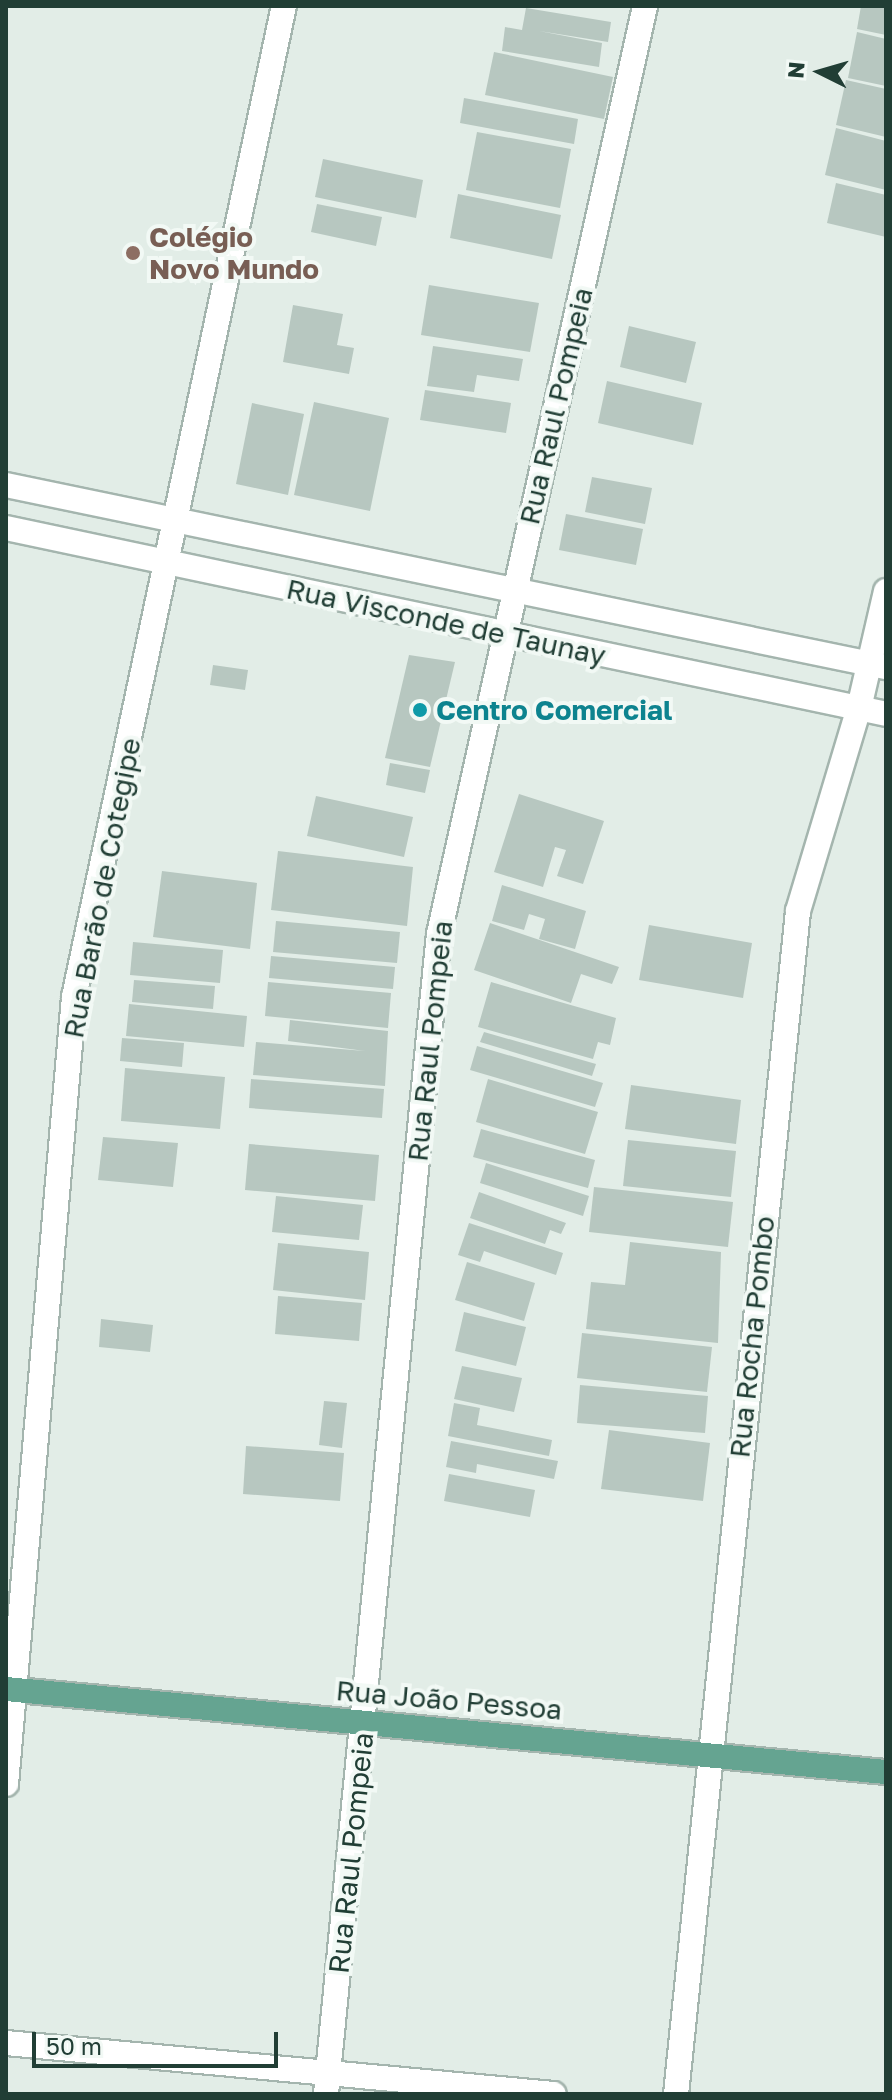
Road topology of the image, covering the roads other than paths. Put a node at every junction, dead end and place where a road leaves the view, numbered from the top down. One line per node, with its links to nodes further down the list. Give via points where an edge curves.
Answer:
1 (284, 6): 4 (street, Rua Barão de Cotegipe)
2 (645, 6): 7 (street, Rua Raul Pompeia)
3 (6, 485): 4 (street, Rua Visconde de Taunay)
4 (177, 521): 6 (street, Rua Barão de Cotegipe); 7 (street, Rua Visconde de Taunay)
5 (6, 528): 6 (street, Rua Visconde de Taunay)
6 (169, 563): 9 (street, Rua Visconde de Taunay); 13 (street, Rua Barão de Cotegipe, via 74,997)
7 (515, 591): 9 (street, Rua Raul Pompeia); 10 (street, Rua Visconde de Taunay)
8 (886, 591): 10 (street, Rua Rocha Pombo)
9 (504, 636): 11 (street, Rua Visconde de Taunay); 14 (street, Rua Raul Pompeia, via 439,934)
10 (878, 666): 11 (street, Rua Rocha Pombo)
11 (859, 708): 12 (street, Rua Visconde de Taunay); 15 (street, Rua Rocha Pombo, via 798,911)
12 (886, 714)
13 (10, 1689): 14 (main road, Rua João Pessoa); 17 (street, Rua Barão de Cotegipe)
14 (365, 1723): 15 (main road, Rua João Pessoa); 19 (street, Rua Raul Pompeia)
15 (712, 1754): 16 (main road, Rua João Pessoa); 21 (street, Rua Rocha Pombo)
16 (886, 1772)
17 (6, 1784)
18 (6, 2043): 19 (street)
19 (327, 2082): 20 (street)
20 (554, 2094)
21 (676, 2094)

